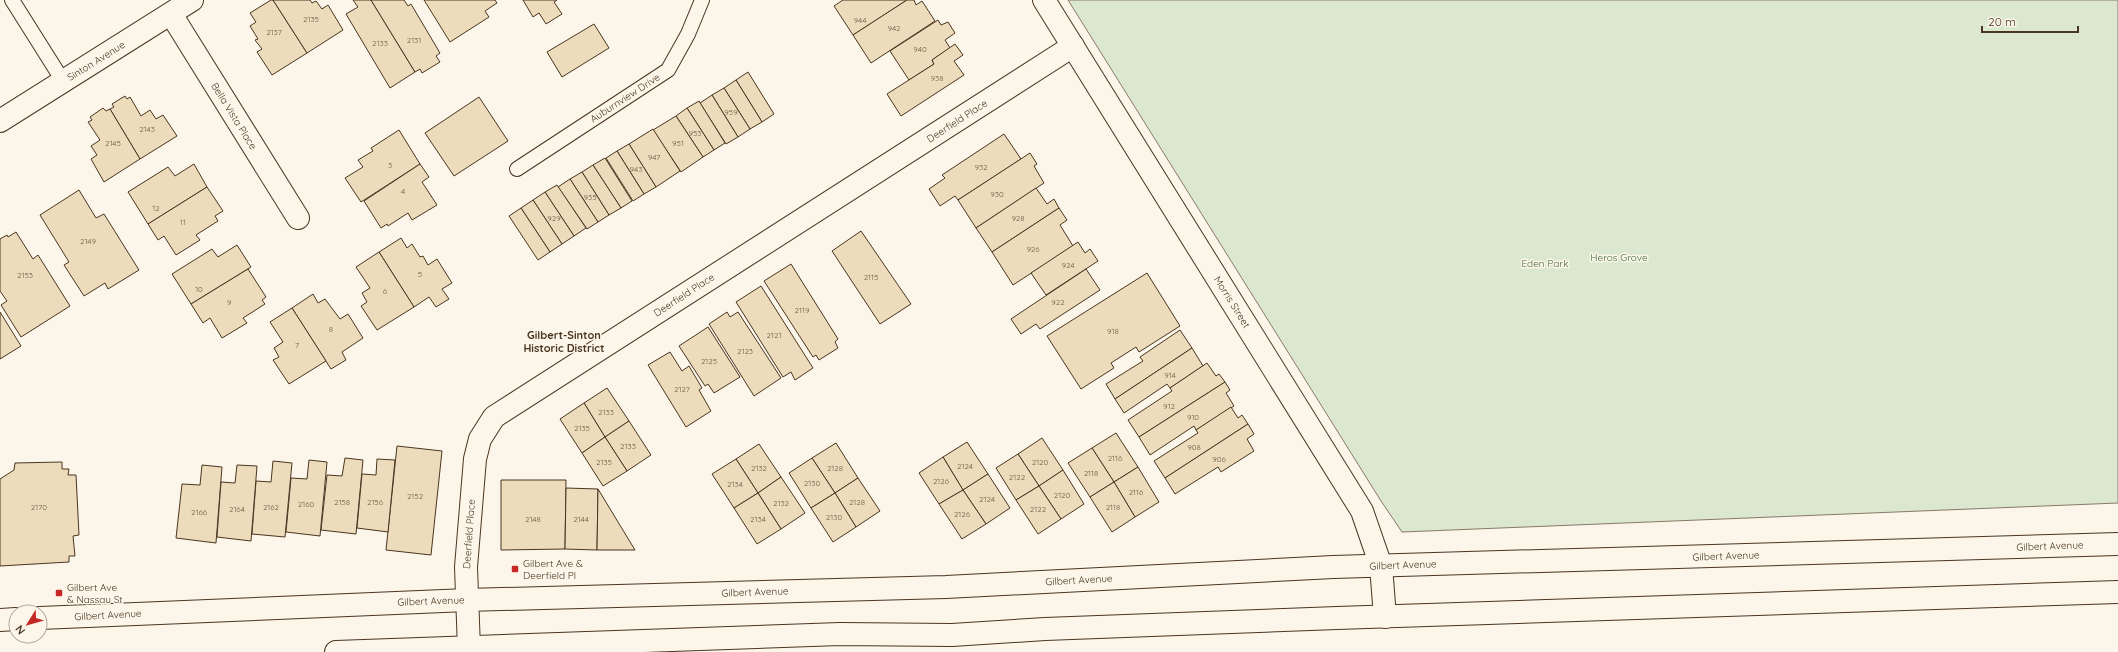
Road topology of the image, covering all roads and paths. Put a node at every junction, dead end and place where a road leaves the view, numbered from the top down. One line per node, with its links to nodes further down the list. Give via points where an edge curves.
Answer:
1 (12, 0): 7 (lane)
2 (192, 0): 5 (main road, Sinton Avenue)
3 (702, 0): 9 (lane, Auburnview Drive, via 688,34 668,70)
4 (1044, 0): 6 (main road, Morris Street)
5 (171, 14): 7 (main road, Sinton Avenue); 10 (main road, Bella Vista Place)
6 (1073, 46): 12 (main road, Morris Street, via 1362,511); 14 (main road, Deerfield Place, via 494,417 480,439 475,459 466,567)
7 (63, 81): 8 (main road, Sinton Avenue)
8 (0, 121)
9 (517, 169)
10 (298, 218)
11 (2118, 544): 12 (main road, Gilbert Avenue)
12 (1381, 566): 14 (main road, Gilbert Avenue, via 946,587); 15 (main road, Morris Street)
13 (2118, 592): 15 (main road)
14 (467, 600): 16 (main road, Gilbert Avenue); 17 (main road, Deerfield Place)
15 (1385, 617): 17 (main road, via 1045,629 952,635 840,634)
16 (48, 618)
17 (469, 649): 18 (main road)
18 (336, 652)

